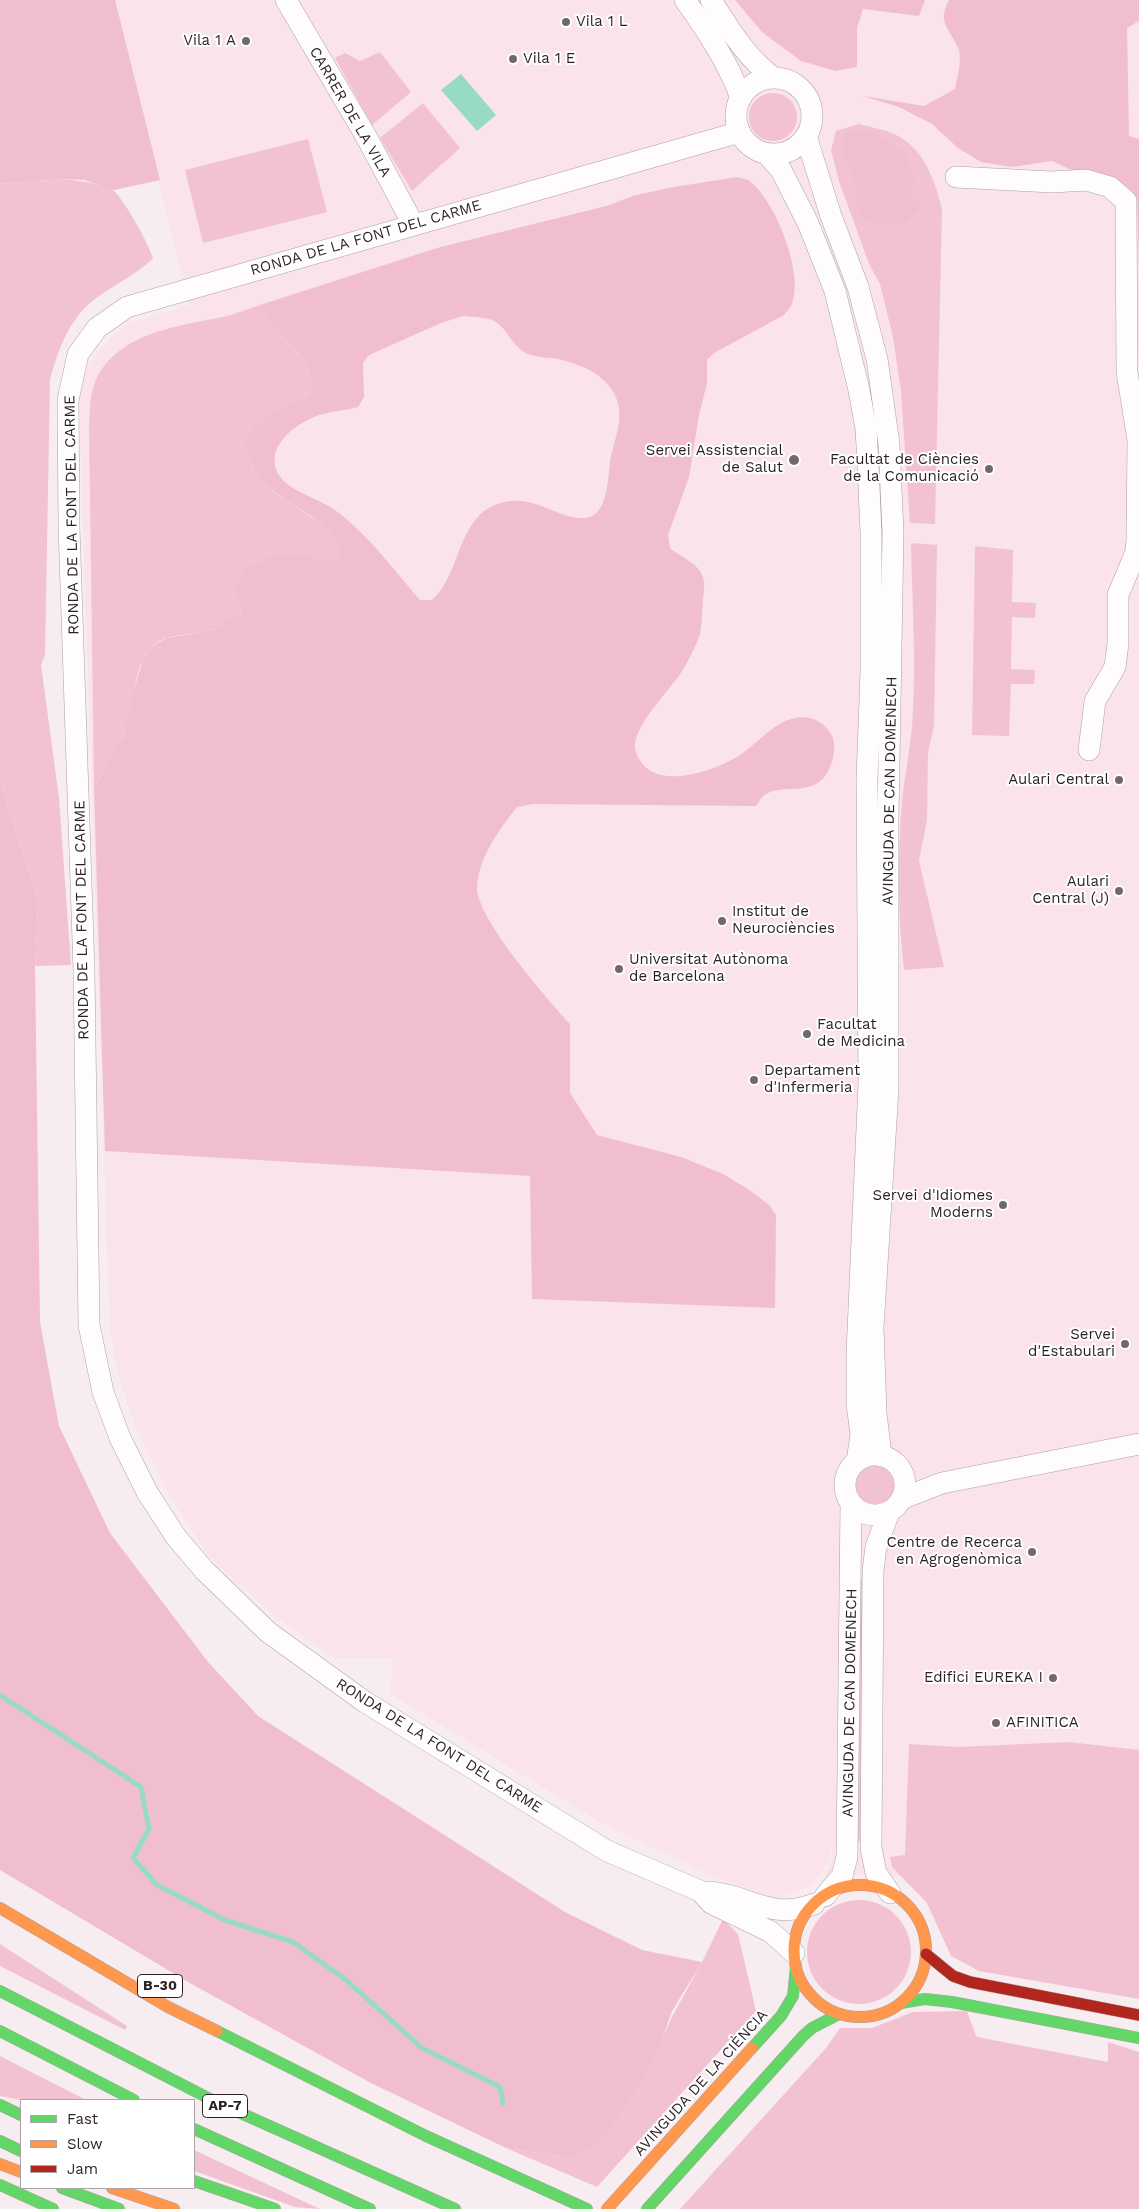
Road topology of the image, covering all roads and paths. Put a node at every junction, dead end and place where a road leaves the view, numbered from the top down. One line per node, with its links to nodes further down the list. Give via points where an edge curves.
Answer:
1 (286, 0): 10 (street, CARRER DE LA VILA, via 367,138)
2 (685, 0): 5 (street, via 716,46)
3 (711, 0): 4 (street, via 739,43)
4 (774, 78): 5 (street, via 755,83); 7 (street, via 790,81 807,97 812,116)
5 (741, 98): 6 (street, via 736,112)
6 (740, 132): 8 (street, via 749,144); 10 (street, RONDA DE LA FONT DEL CARME)
7 (806, 136): 8 (street, via 789,151); 13 (street, AVINGUDA DE CAN DOMENECH, via 858,287 877,359 889,444 893,533 888,1089 873,1328)
8 (766, 153): 14 (street, AVINGUDA DE CAN DOMENECH, via 781,170 808,223 835,291 859,390 868,454 871,533 867,779 869,1082 857,1353 861,1435)
9 (956, 177): 11 (street, via 1052,182 1086,180 1110,187 1126,201 1127,372 1138,440 1138,539 1136,552 1118,594 1115,668 1095,701)
10 (412, 224): 19 (street, RONDA DE LA FONT DEL CARME, via 127,307 97,328 78,354 68,400 69,527 84,971 89,1325 103,1392 120,1438 147,1492 176,1537 199,1564 268,1632 365,1702 607,1851)
11 (1089, 750)
12 (1139, 1444): 16 (street)
13 (881, 1456): 14 (street, via 868,1456); 15 (street, via 892,1461)
14 (857, 1461): 17 (street, via 845,1481)
15 (902, 1473): 16 (street); 18 (street, via 904,1485)
16 (942, 1483): 18 (street)
17 (851, 1503): 18 (street, via 868,1514 878,1515); 21 (street, AVINGUDA DE CAN DOMENECH, via 847,1857 842,1876)
18 (895, 1505): 20 (street, AVINGUDA DE CAN DOMENECH, via 876,1546 873,1571 870,1848 876,1873)
19 (700, 1892): 21 (street, RONDA DE LA FONT DEL CARME, via 717,1892 781,1911 798,1910); 24 (street, RONDA DE LA FONT DEL CARME, via 712,1903 771,1932)
20 (890, 1893): 21 (main road, via 864,1886 838,1889); 23 (main road, via 901,1900 918,1921)
21 (820, 1900): 24 (main road, via 799,1926)
22 (0, 1908): 32 (main road, via 168,2007)
23 (926, 1954): 26 (main road, via 919,1980); 29 (main road, via 953,1976 970,1982)
24 (795, 1959): 28 (main road, via 807,1990 821,2004); 52 (main road, AVINGUDA DE LA CIÈNCIA, via 793,1996 781,2016)
25 (0, 1991): 50 (main road, AP-7, via 216,2102)
26 (901, 2003): 28 (main road, via 879,2015 852,2017); 31 (main road, via 925,1999 952,2002)
27 (194, 2006): 32 (main road, B-30)
28 (839, 2014): 53 (main road, via 803,2036)
29 (1139, 2015)
30 (0, 2031): 33 (main road)
31 (1139, 2038)
32 (319, 2080): 51 (main road, B-30, via 426,2136)
33 (132, 2099)
34 (0, 2105): 35 (main road)
35 (20, 2115)
36 (195, 2129): 49 (main road, AP-7)
37 (0, 2140): 38 (main road)
38 (20, 2150)
39 (0, 2164): 40 (main road)
40 (20, 2172)
41 (195, 2181): 48 (main road)
42 (0, 2186): 45 (main road)
43 (65, 2189): 46 (main road)
44 (115, 2189): 47 (main road)
45 (53, 2209)
46 (120, 2209)
47 (174, 2209)
48 (275, 2209)
49 (370, 2209)
50 (455, 2209)
51 (587, 2209)
52 (607, 2209)
53 (647, 2209)

